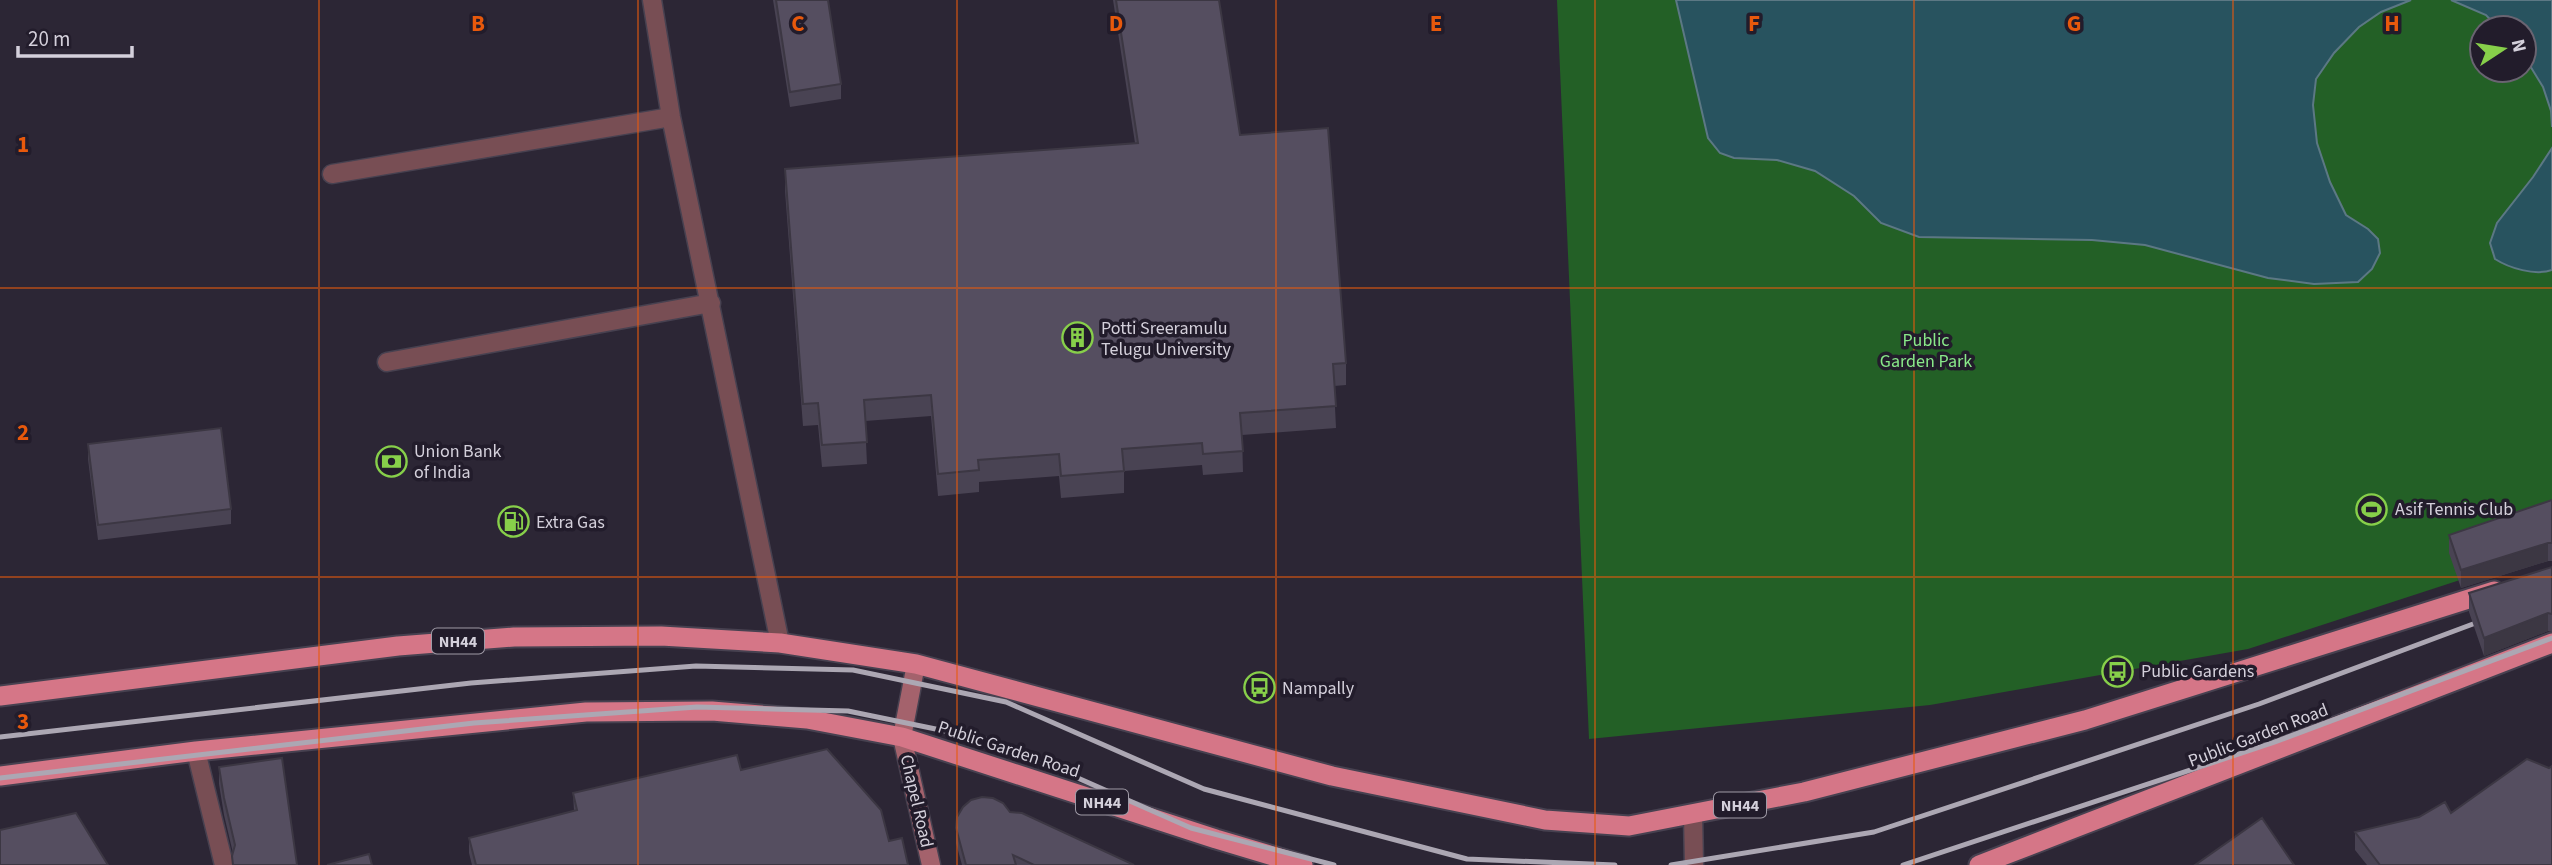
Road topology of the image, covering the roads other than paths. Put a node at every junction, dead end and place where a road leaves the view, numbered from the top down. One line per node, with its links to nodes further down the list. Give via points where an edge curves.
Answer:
1 (652, 0): 2 (street)
2 (671, 117): 3 (street); 4 (street)
3 (332, 174)
4 (711, 303): 5 (street); 7 (street)
5 (387, 362)
6 (2514, 585): 14 (highway, NH44, via 2085,720 1804,792)
7 (780, 643): 9 (highway, NH44); 10 (highway, NH44, via 661,636 514,637 398,646)
8 (2552, 643): 19 (highway, Public Garden Road)
9 (916, 664): 11 (main road); 14 (highway, NH44, via 1332,776 1545,820 1629,826)
10 (0, 696)
11 (902, 737): 12 (highway, NH44, via 807,719 712,711 586,712); 16 (main road, Chapel Road); 17 (highway, Public Garden Road / NH44)
12 (197, 751): 13 (highway, NH44); 15 (street)
13 (0, 776)
14 (1693, 814): 18 (street)
15 (225, 865)
16 (931, 865)
17 (1303, 865)
18 (1694, 865)
19 (1979, 865)

